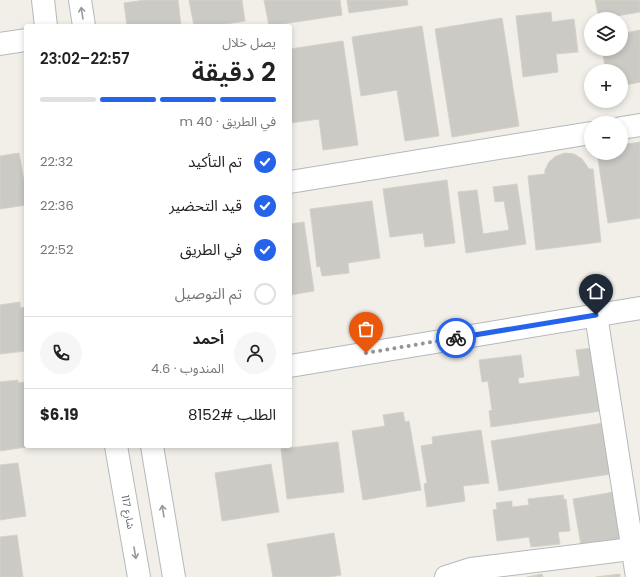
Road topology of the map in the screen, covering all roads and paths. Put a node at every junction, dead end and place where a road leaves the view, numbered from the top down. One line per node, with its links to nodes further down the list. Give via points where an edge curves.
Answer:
1 (43, 0): 3 (street)
2 (80, 0): 4 (street, one-way to 2)
3 (46, 24)
4 (84, 24)
5 (24, 40): 6 (street)
6 (0, 44)
7 (640, 125): 8 (street)
8 (628, 127)
9 (584, 134): 10 (street)
10 (292, 182)
11 (640, 308): 12 (street)
12 (596, 315): 13 (street); 16 (street)
13 (292, 366)
14 (116, 448): 17 (street, شارع 117, one-way to 17)
15 (152, 448): 18 (street, one-way to 15)
16 (636, 548): 19 (street, via 472,569); 20 (street)
17 (139, 577)
18 (174, 577)
19 (446, 577)
20 (637, 577)

